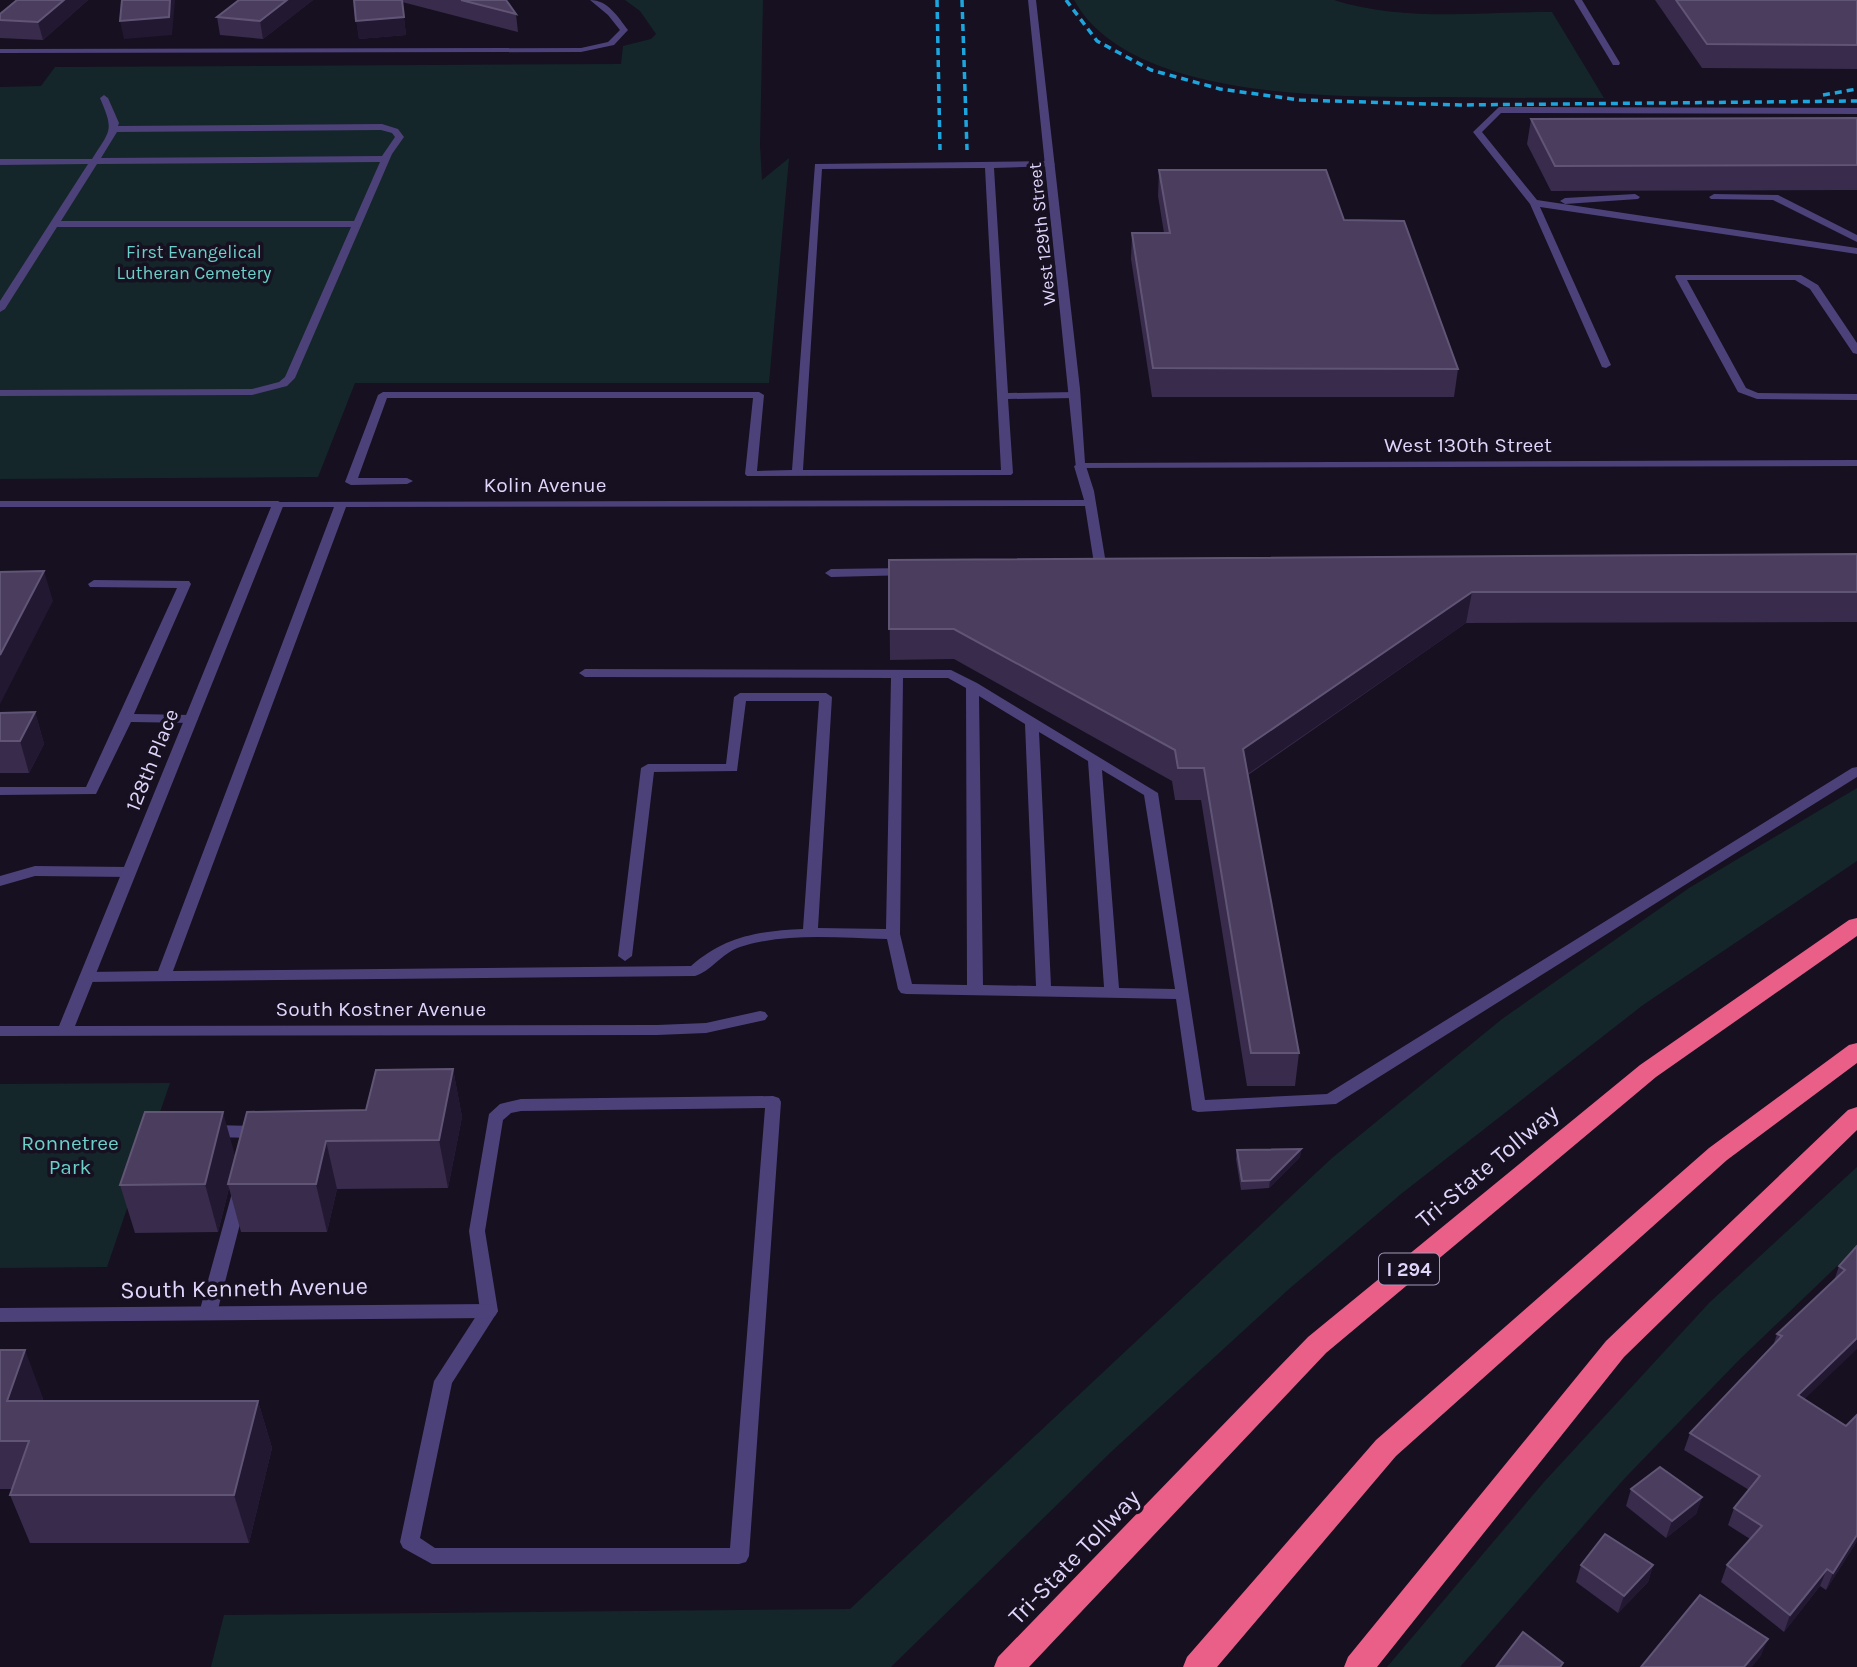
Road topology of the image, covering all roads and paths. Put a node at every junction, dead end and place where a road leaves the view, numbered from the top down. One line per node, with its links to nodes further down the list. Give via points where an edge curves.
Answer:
1 (594, 0): 4 (street, via 624,30 610,45 581,50)
2 (1032, 0): 12 (street, West 129th Street)
3 (1578, 0): 5 (street)
4 (0, 51)
5 (1616, 64)
6 (104, 98): 8 (street)
7 (1857, 111): 16 (street, via 1499,110 1477,132)
8 (114, 129): 9 (street, via 382,127 400,137); 10 (street)
9 (386, 159): 10 (street); 18 (street)
10 (95, 161): 11 (street); 17 (street)
11 (0, 162)
12 (1050, 164): 13 (street); 27 (street, West 129th Street)
13 (989, 165): 28 (street); 32 (street, via 818,166)
14 (1635, 197): 16 (street)
15 (1714, 197): 19 (street, via 1775,197)
16 (1534, 203): 20 (street); 25 (street)
17 (55, 224): 18 (street); 21 (street)
18 (358, 224): 26 (street, via 290,378 283,384 252,392)
19 (1857, 239)
20 (1857, 251)
21 (0, 309)
22 (1843, 329): 23 (street); 24 (street); 29 (street, via 1814,286 1797,277 1680,277 1742,390 1757,396)
23 (1857, 329)
24 (1857, 351)
25 (1606, 365)
26 (0, 393)
27 (1075, 395): 28 (street); 31 (street, West 129th Street)
28 (1002, 396): 32 (street, via 1007,474)
29 (1857, 397)
30 (1857, 463): 31 (street, West 130th Street)
31 (1080, 466): 34 (street, West 129th Street)
32 (797, 474): 33 (street, via 751,474 759,396 383,395 351,482)
33 (407, 481)
34 (1090, 503): 37 (street, Kolin Avenue); 38 (street, West 129th Street)
35 (0, 504): 36 (street, Kolin Avenue)
36 (278, 504): 37 (street, Kolin Avenue); 46 (street, 128th Place)
37 (341, 504): 57 (street)
38 (1101, 570)
39 (925, 572): 40 (street)
40 (831, 573)
41 (94, 584): 45 (street, via 185,584)
42 (585, 673): 43 (street)
43 (897, 674): 44 (street, via 951,674); 55 (street)
44 (972, 686): 47 (street); 59 (street)
45 (126, 718): 46 (street); 50 (street, via 92,791)
46 (191, 719): 51 (street, 128th Place)
47 (1032, 722): 48 (street); 60 (street)
48 (1095, 760): 61 (street); 62 (street, via 1151,793)
49 (1857, 771): 62 (street, via 1330,1100 1198,1106)
50 (0, 791)
51 (129, 872): 52 (street, via 35,871); 58 (street, 128th Place)
52 (0, 881)
53 (1857, 925): 74 (highway, Tri-State Tollway / I 294, via 1648,1070 1317,1345)
54 (810, 934): 55 (street); 56 (street, via 826,697 740,697 732,768 648,768); 57 (street, via 734,944 695,971)
55 (893, 934): 59 (street, via 906,989)
56 (625, 956)
57 (164, 976): 58 (street)
58 (86, 977): 65 (street, 128th Place)
59 (975, 990): 60 (street)
60 (1044, 992): 61 (street)
61 (1112, 992): 62 (street)
62 (1183, 994)
63 (760, 1016): 65 (street, South Kostner Avenue, via 706,1028 657,1030)
64 (0, 1031): 65 (street, South Kostner Avenue)
65 (65, 1031)
66 (1857, 1051): 75 (highway, via 1718,1154 1386,1448)
67 (1857, 1116): 76 (highway, via 1615,1349)
68 (197, 1131): 69 (street, via 254,1138)
69 (281, 1133)
70 (246, 1171): 72 (street)
71 (489, 1311): 71 (street, via 477,1231 495,1118 506,1108 773,1102 739,1556 432,1556 410,1542 443,1381); 72 (street, South Kenneth Avenue)
72 (208, 1313): 73 (street, South Kenneth Avenue)
73 (0, 1315)
74 (1009, 1667)
75 (1198, 1667)
76 (1359, 1667)

